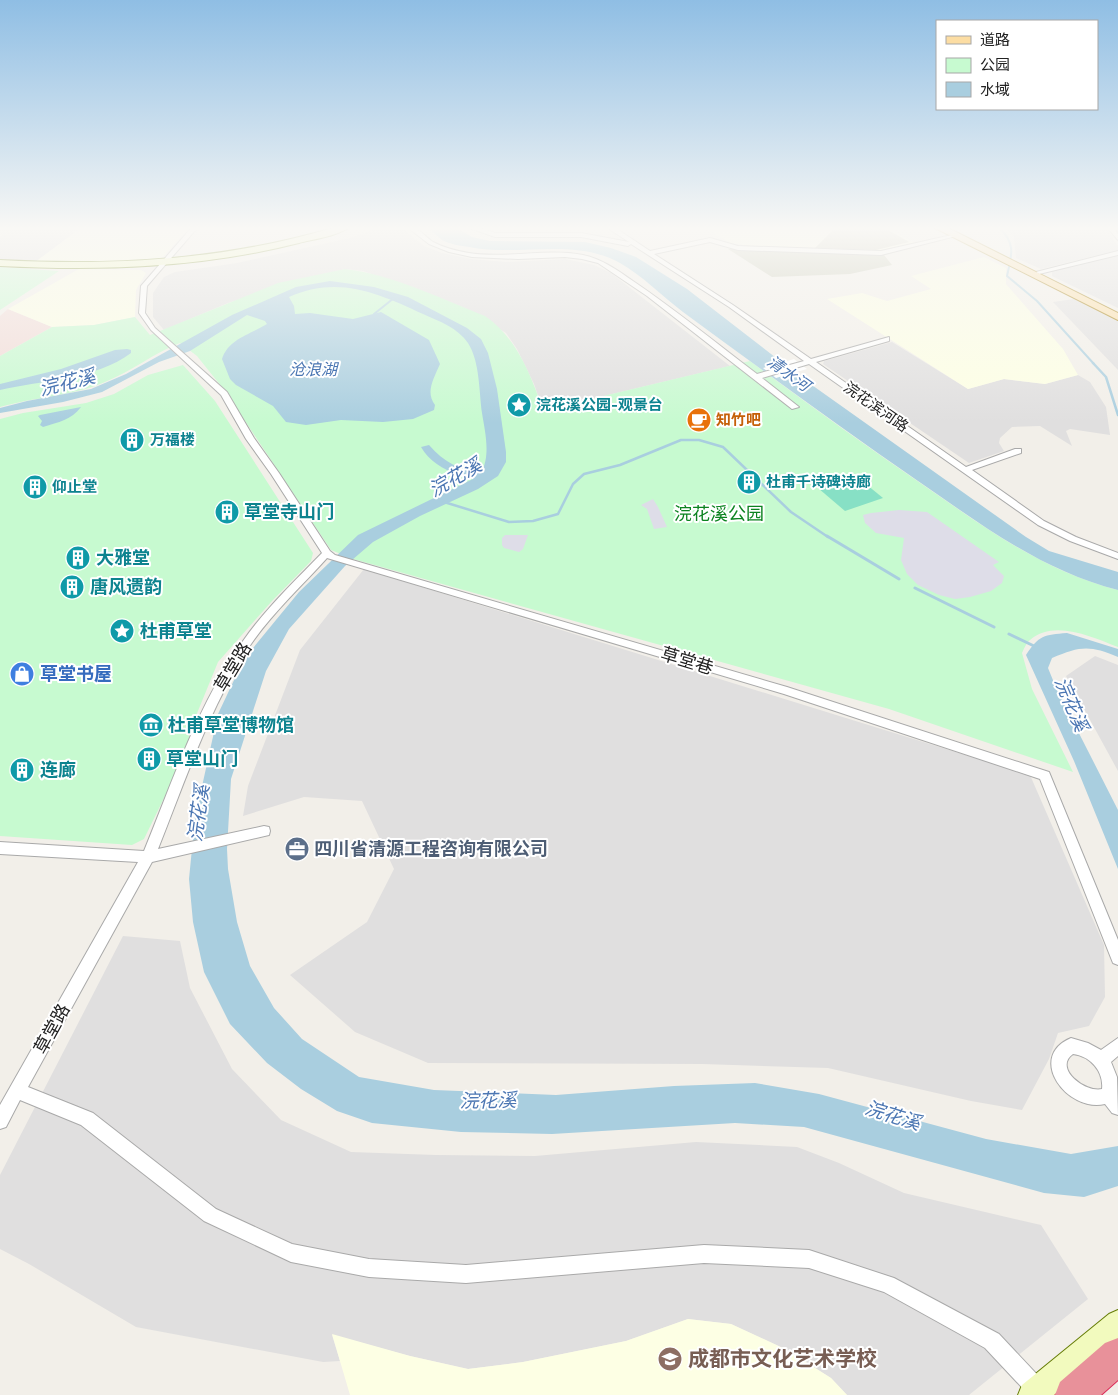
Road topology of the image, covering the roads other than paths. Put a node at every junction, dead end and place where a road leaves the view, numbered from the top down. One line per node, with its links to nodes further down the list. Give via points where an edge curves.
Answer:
1 (144, 292): 14 (street, via 142,312 147,323 224,394 250,439)
2 (646, 292): 10 (street)
3 (707, 292): 9 (street, 浣花滨河路)
4 (1070, 292): 7 (main road)
5 (1080, 292): 6 (main road)
6 (1118, 311)
7 (1118, 317)
8 (886, 339): 9 (street)
9 (809, 361): 10 (street); 13 (street, 浣花滨河路)
10 (756, 377): 11 (street)
11 (795, 407)
12 (1018, 451): 13 (street)
13 (965, 470): 15 (street, 浣花滨河路, via 1041,523)
14 (329, 555): 18 (street, 草堂路, via 268,615 224,680 210,706); 19 (street, 草堂巷, via 787,691 1046,776)
15 (1118, 556)
16 (264, 831): 18 (street)
17 (0, 848): 18 (street)
18 (148, 857): 22 (street, 草堂路)
19 (1118, 958)
20 (1118, 1046): 21 (street)
21 (1102, 1060): 23 (street, via 1111,1072); 23 (street, via 1089,1049 1071,1046 1064,1049 1058,1061 1063,1077 1076,1092 1094,1099)
22 (17, 1091): 24 (street, 草堂路); 27 (street, via 87,1119 210,1215 290,1253 369,1268 466,1274 704,1254 809,1259 888,1284 992,1341)
23 (1113, 1101)
24 (0, 1121)
25 (1118, 1323): 27 (street)
26 (1118, 1356): 28 (highway)
27 (1035, 1393)
28 (1074, 1395)

